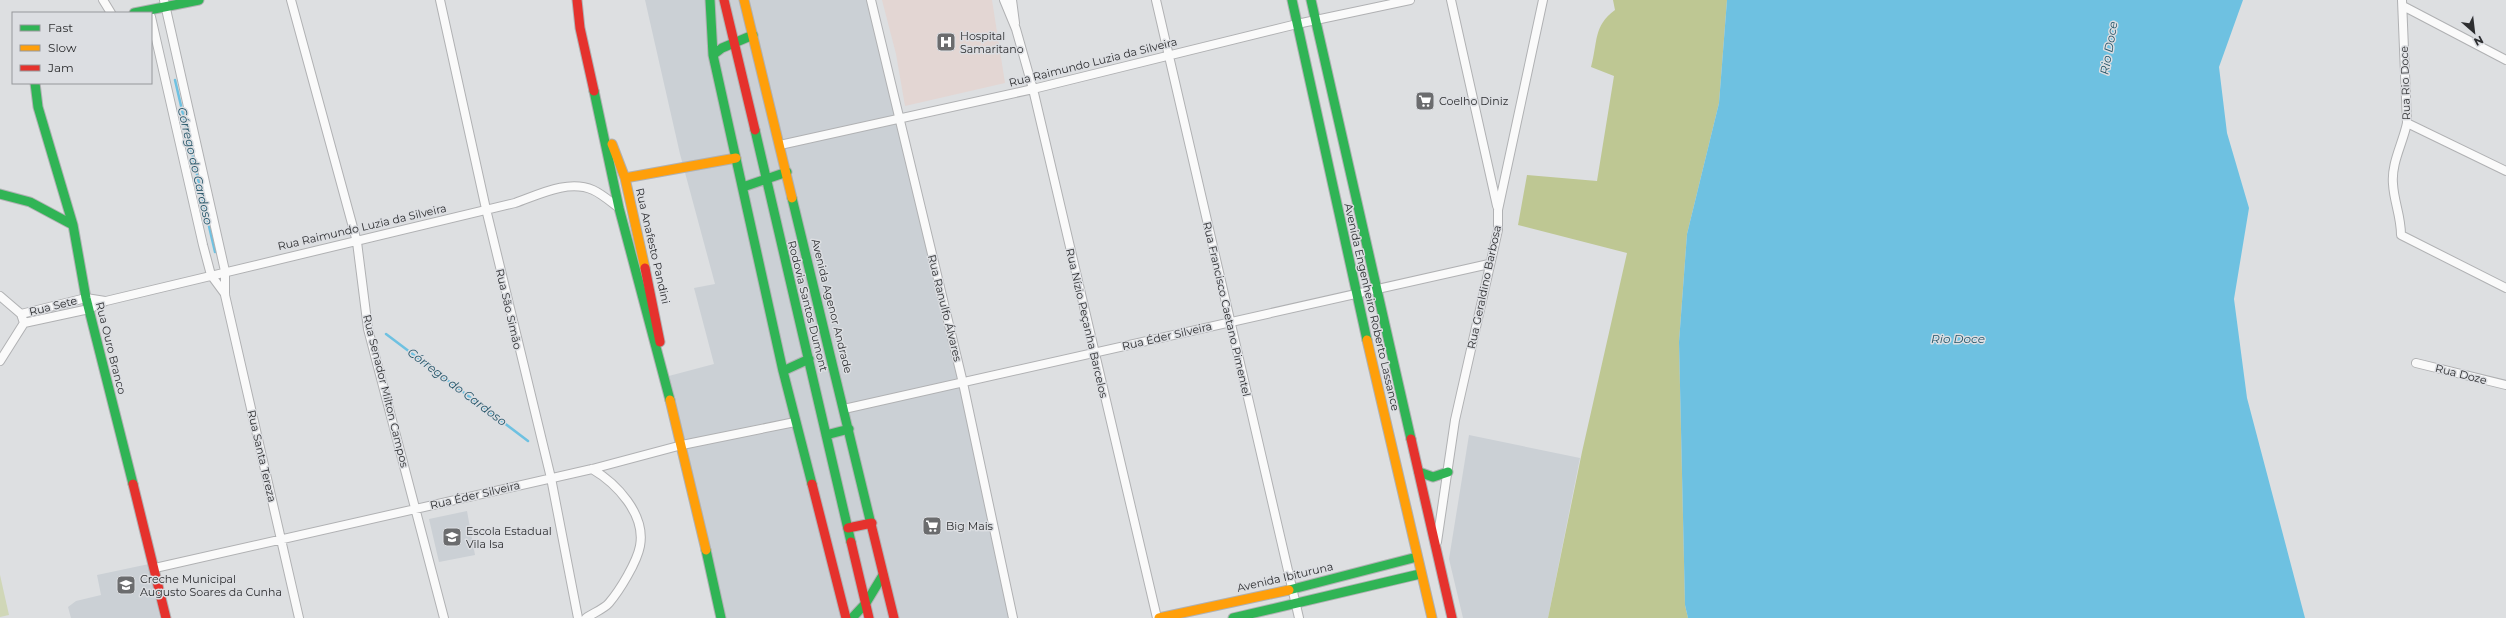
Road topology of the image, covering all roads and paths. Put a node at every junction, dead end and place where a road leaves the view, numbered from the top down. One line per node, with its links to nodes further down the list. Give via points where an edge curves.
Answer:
1 (103, 0): 20 (street)
2 (199, 0): 19 (main road)
3 (291, 0): 48 (street, Rua Senador Milton Campos)
4 (440, 0): 45 (street, Rua São Simão)
5 (578, 0): 33 (main road, Rua Anafesto Pandini, via 580,28)
6 (710, 0): 28 (main road)
7 (724, 0): 27 (main road, Rodovia Santos Dumont)
8 (744, 0): 26 (main road, Avenida Agenor Andrade)
9 (871, 0): 34 (street, Rua Ranulfo Álvares)
10 (1004, 0): 25 (street, Rua Nízio Peçanha Barcelos)
11 (1012, 0): 25 (street, Rua Nízio Peçanha Barcelos)
12 (1156, 0): 29 (street, Rua Francisco Caetano Pimentel)
13 (1292, 0): 24 (main road, Avenida Engenheiro Roberto Lassance)
14 (1311, 0): 22 (main road, Avenida Engenheiro Roberto Lassance)
15 (1410, 0): 22 (street, Rua Raimundo Luzia da Silveira)
16 (1451, 0): 46 (street)
17 (1543, 0): 46 (street, Rua Geraldino Barbosa)
18 (2402, 3): 30 (street); 35 (street, Rua Rio Doce)
19 (165, 4): 21 (main road); 50 (street, Rua Santa Tereza)
20 (110, 12)
21 (152, 12)
22 (1315, 20): 24 (street, Rua Raimundo Luzia da Silveira); 53 (main road, Avenida Engenheiro Roberto Lassance)
23 (152, 22): 51 (street, Rua Santa Tereza)
24 (1297, 24): 29 (street, Rua Raimundo Luzia da Silveira); 55 (main road, Avenida Engenheiro Roberto Lassance)
25 (1016, 29): 32 (street, Rua Nízio Peçanha Barcelos)
26 (753, 35): 27 (main road); 36 (main road, Avenida Agenor Andrade)
27 (735, 43): 28 (main road); 41 (main road, Rodovia Santos Dumont)
28 (713, 55): 37 (main road)
29 (1169, 56): 32 (street, Rua Raimundo Luzia da Silveira); 61 (street, Rua Francisco Caetano Pimentel)
30 (2506, 60)
31 (35, 84): 47 (main road, Rua Ouro Branco, via 38,107 49,137)
32 (1033, 89): 34 (street, Rua Raimundo Luzia da Silveira); 62 (street, Rua Nízio Peçanha Barcelos)
33 (598, 108): 40 (main road, Rua Anafesto Pandini); 44 (main road, Rua Anafesto Pandini)
34 (899, 117): 36 (street, Rua Raimundo Luzia da Silveira); 67 (street, Rua Ranulfo Álvares)
35 (2407, 123): 38 (street); 52 (street, Rua Rio Doce, via 2393,178 2401,218 2401,235)
36 (780, 144): 39 (main road, Avenida Agenor Andrade)
37 (736, 158): 40 (main road); 42 (main road)
38 (2506, 170)
39 (787, 172): 41 (main road); 70 (main road, Avenida Agenor Andrade)
40 (625, 178): 69 (main road, Rua Anafesto Pandini, via 656,317)
41 (765, 178): 42 (main road); 63 (main road, Rodovia Santos Dumont)
42 (743, 188): 66 (main road)
43 (0, 194): 47 (main road, via 30,202)
44 (619, 208): 45 (street, Rua Raimundo Luzia da Silveira, via 593,190 576,186 559,188 515,203); 69 (main road, Rua Anafesto Pandini)
45 (486, 209): 48 (street, Rua Raimundo Luzia da Silveira); 78 (street, Rua São Simão)
46 (1498, 210): 49 (street, Rua Geraldino Barbosa, via 1498,230)
47 (73, 225): 57 (main road, Rua Ouro Branco)
48 (356, 242): 50 (street, Rua Raimundo Luzia da Silveira); 79 (street, Rua Senador Milton Campos, via 368,329)
49 (1489, 264): 53 (street, Rua Éder Silveira); 77 (street, Rua Geraldino Barbosa, via 1455,420)
50 (225, 271): 51 (street, Rua Raimundo Luzia da Silveira); 54 (street, Rua Santa Tereza)
51 (211, 275): 54 (street, Rua Santa Tereza); 58 (street, Rua Raimundo Luzia da Silveira)
52 (2506, 288)
53 (1378, 290): 55 (street, Rua Éder Silveira); 76 (main road, Avenida Engenheiro Roberto Lassance)
54 (225, 295): 82 (street, Rua Santa Tereza)
55 (1356, 295): 61 (street, Rua Éder Silveira); 84 (main road, Avenida Engenheiro Roberto Lassance)
56 (0, 296): 60 (street)
57 (86, 298): 58 (street, Rua Raimundo Luzia da Silveira); 59 (main road, Rua Ouro Branco); 60 (street, Rua Sete)
58 (106, 301): 59 (street, Rua Raimundo Luzia da Silveira)
59 (89, 309): 60 (street, Rua Sete); 85 (main road, Rua Ouro Branco)
60 (23, 318): 64 (street)
61 (1229, 322): 62 (street, Rua Éder Silveira); 88 (street, Rua Francisco Caetano Pimentel)
62 (1094, 353): 67 (street, Rua Éder Silveira); 102 (street, Rua Nízio Peçanha Barcelos)
63 (809, 359): 66 (main road); 73 (main road, Rodovia Santos Dumont)
64 (0, 361)
65 (2416, 363): 68 (street, Rua Doze)
66 (783, 371): 71 (main road)
67 (963, 383): 70 (street, Rua Éder Silveira); 101 (street, Rua Ranulfo Álvares)
68 (2506, 385)
69 (667, 394): 74 (main road, Rua Anafesto Pandini)
70 (844, 409): 72 (main road, Avenida Agenor Andrade)
71 (795, 422): 74 (street, Rua Éder Silveira); 97 (main road)
72 (849, 429): 73 (main road); 80 (main road, Avenida Agenor Andrade)
73 (826, 435): 81 (main road, Rodovia Santos Dumont)
74 (682, 445): 75 (street, Rua Éder Silveira); 96 (main road, Rua Anafesto Pandini)
75 (592, 469): 78 (street, Rua Éder Silveira); 95 (street, via 616,487 630,505 638,525 640,545 635,563 609,603)
76 (1419, 472): 77 (main road, via 1433,477); 83 (main road, Avenida Engenheiro Roberto Lassance)
77 (1448, 472): 83 (street, Rua Geraldino Barbosa)
78 (551, 478): 79 (street, Rua Éder Silveira); 94 (street, Rua São Simão)
79 (416, 508): 82 (street, Rua Éder Silveira); 93 (street, Rua Senador Milton Campos)
80 (872, 523): 81 (main road); 87 (main road, Avenida Agenor Andrade)
81 (848, 528): 89 (main road, Rodovia Santos Dumont)
82 (282, 539): 85 (street, Rua Éder Silveira); 92 (street, Rua Santa Tereza)
83 (1435, 552): 106 (main road, Avenida Engenheiro Roberto Lassance)
84 (1417, 557): 86 (main road, Avenida Engenheiro Roberto Lassance); 88 (main road, Avenida Ibituruna)
85 (155, 568): 91 (main road, Rua Ouro Branco)
86 (1420, 574): 90 (main road); 105 (main road, Avenida Engenheiro Roberto Lassance)
87 (883, 575): 89 (main road); 100 (main road, Avenida Agenor Andrade)
88 (1292, 589): 90 (street, Rua Francisco Caetano Pimentel); 102 (main road, Avenida Ibituruna)
89 (866, 603): 98 (main road); 99 (main road, Rodovia Santos Dumont)
90 (1295, 604): 103 (main road); 104 (street, Rua Francisco Caetano Pimentel)
91 (166, 618)
92 (299, 618)
93 (444, 618)
94 (578, 618)
95 (586, 618)
96 (721, 618)
97 (846, 618)
98 (852, 618)
99 (869, 618)
100 (894, 618)
101 (1013, 618)
102 (1158, 618)
103 (1233, 618)
104 (1299, 618)
105 (1432, 618)
106 (1452, 618)

